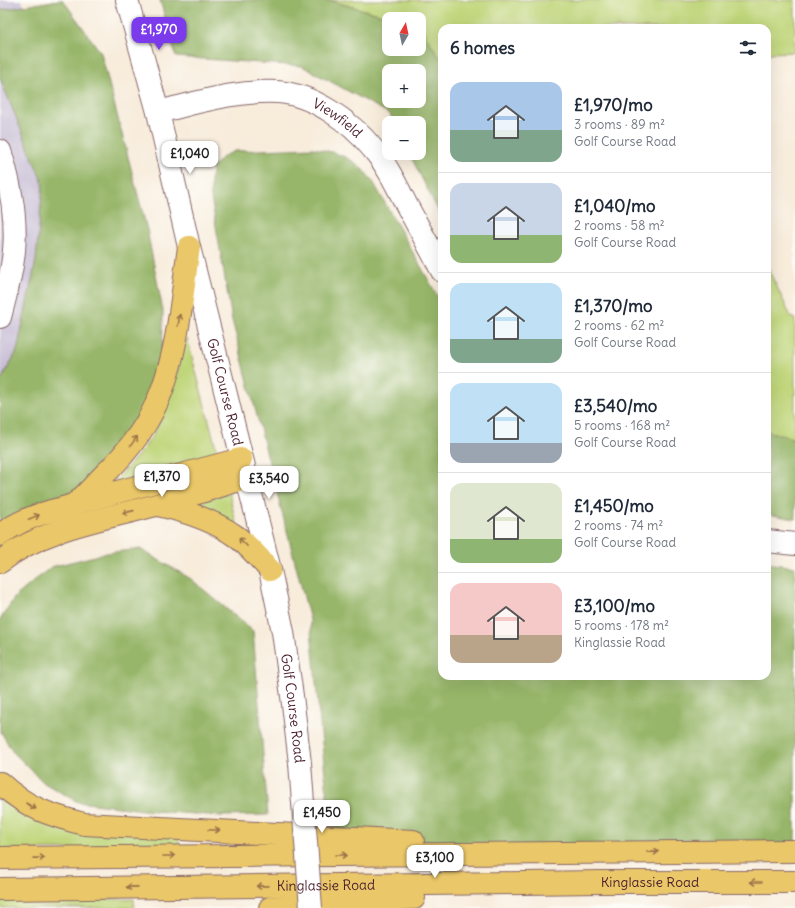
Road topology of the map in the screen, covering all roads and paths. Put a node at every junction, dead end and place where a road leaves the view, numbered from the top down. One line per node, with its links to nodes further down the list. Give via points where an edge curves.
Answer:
1 (127, 0): 2 (street, Golf Course Road)
2 (158, 112): 4 (street, Golf Course Road); 5 (street, Viewfield, via 257,92 279,92 297,96 331,111 374,150)
3 (0, 151): 6 (street, via 13,210 14,250 8,290)
4 (189, 247): 7 (street, Golf Course Road); 8 (main road, one-way to 4, via 115,465 133,443 149,418 162,390 179,323)
5 (438, 264)
6 (0, 317)
7 (244, 469): 8 (main road); 9 (main road); 14 (street, Golf Course Road)
8 (75, 504): 10 (main road, one-way to 8, via 34,516)
9 (157, 505): 13 (main road, one-way to 13, via 51,533); 14 (main road, one-way to 9, via 238,538 222,527 181,510)
10 (0, 535)
11 (771, 541): 12 (street)
12 (795, 544)
13 (0, 562)
14 (270, 570): 23 (street, Golf Course Road, bridge, via 283,632 292,696)
15 (0, 783): 17 (main road, one-way to 17, via 38,810 84,824)
16 (795, 851): 17 (main road, Kinglassie Road, one-way to 16)
17 (620, 853): 18 (main road, Kinglassie Road, one-way to 17)
18 (0, 858)
19 (602, 882): 20 (main road, Kinglassie Road, one-way to 19); 21 (main road, Kinglassie Road, one-way to 21); 22 (main road)
20 (795, 882)
21 (0, 889)
22 (270, 908)
23 (311, 908)

